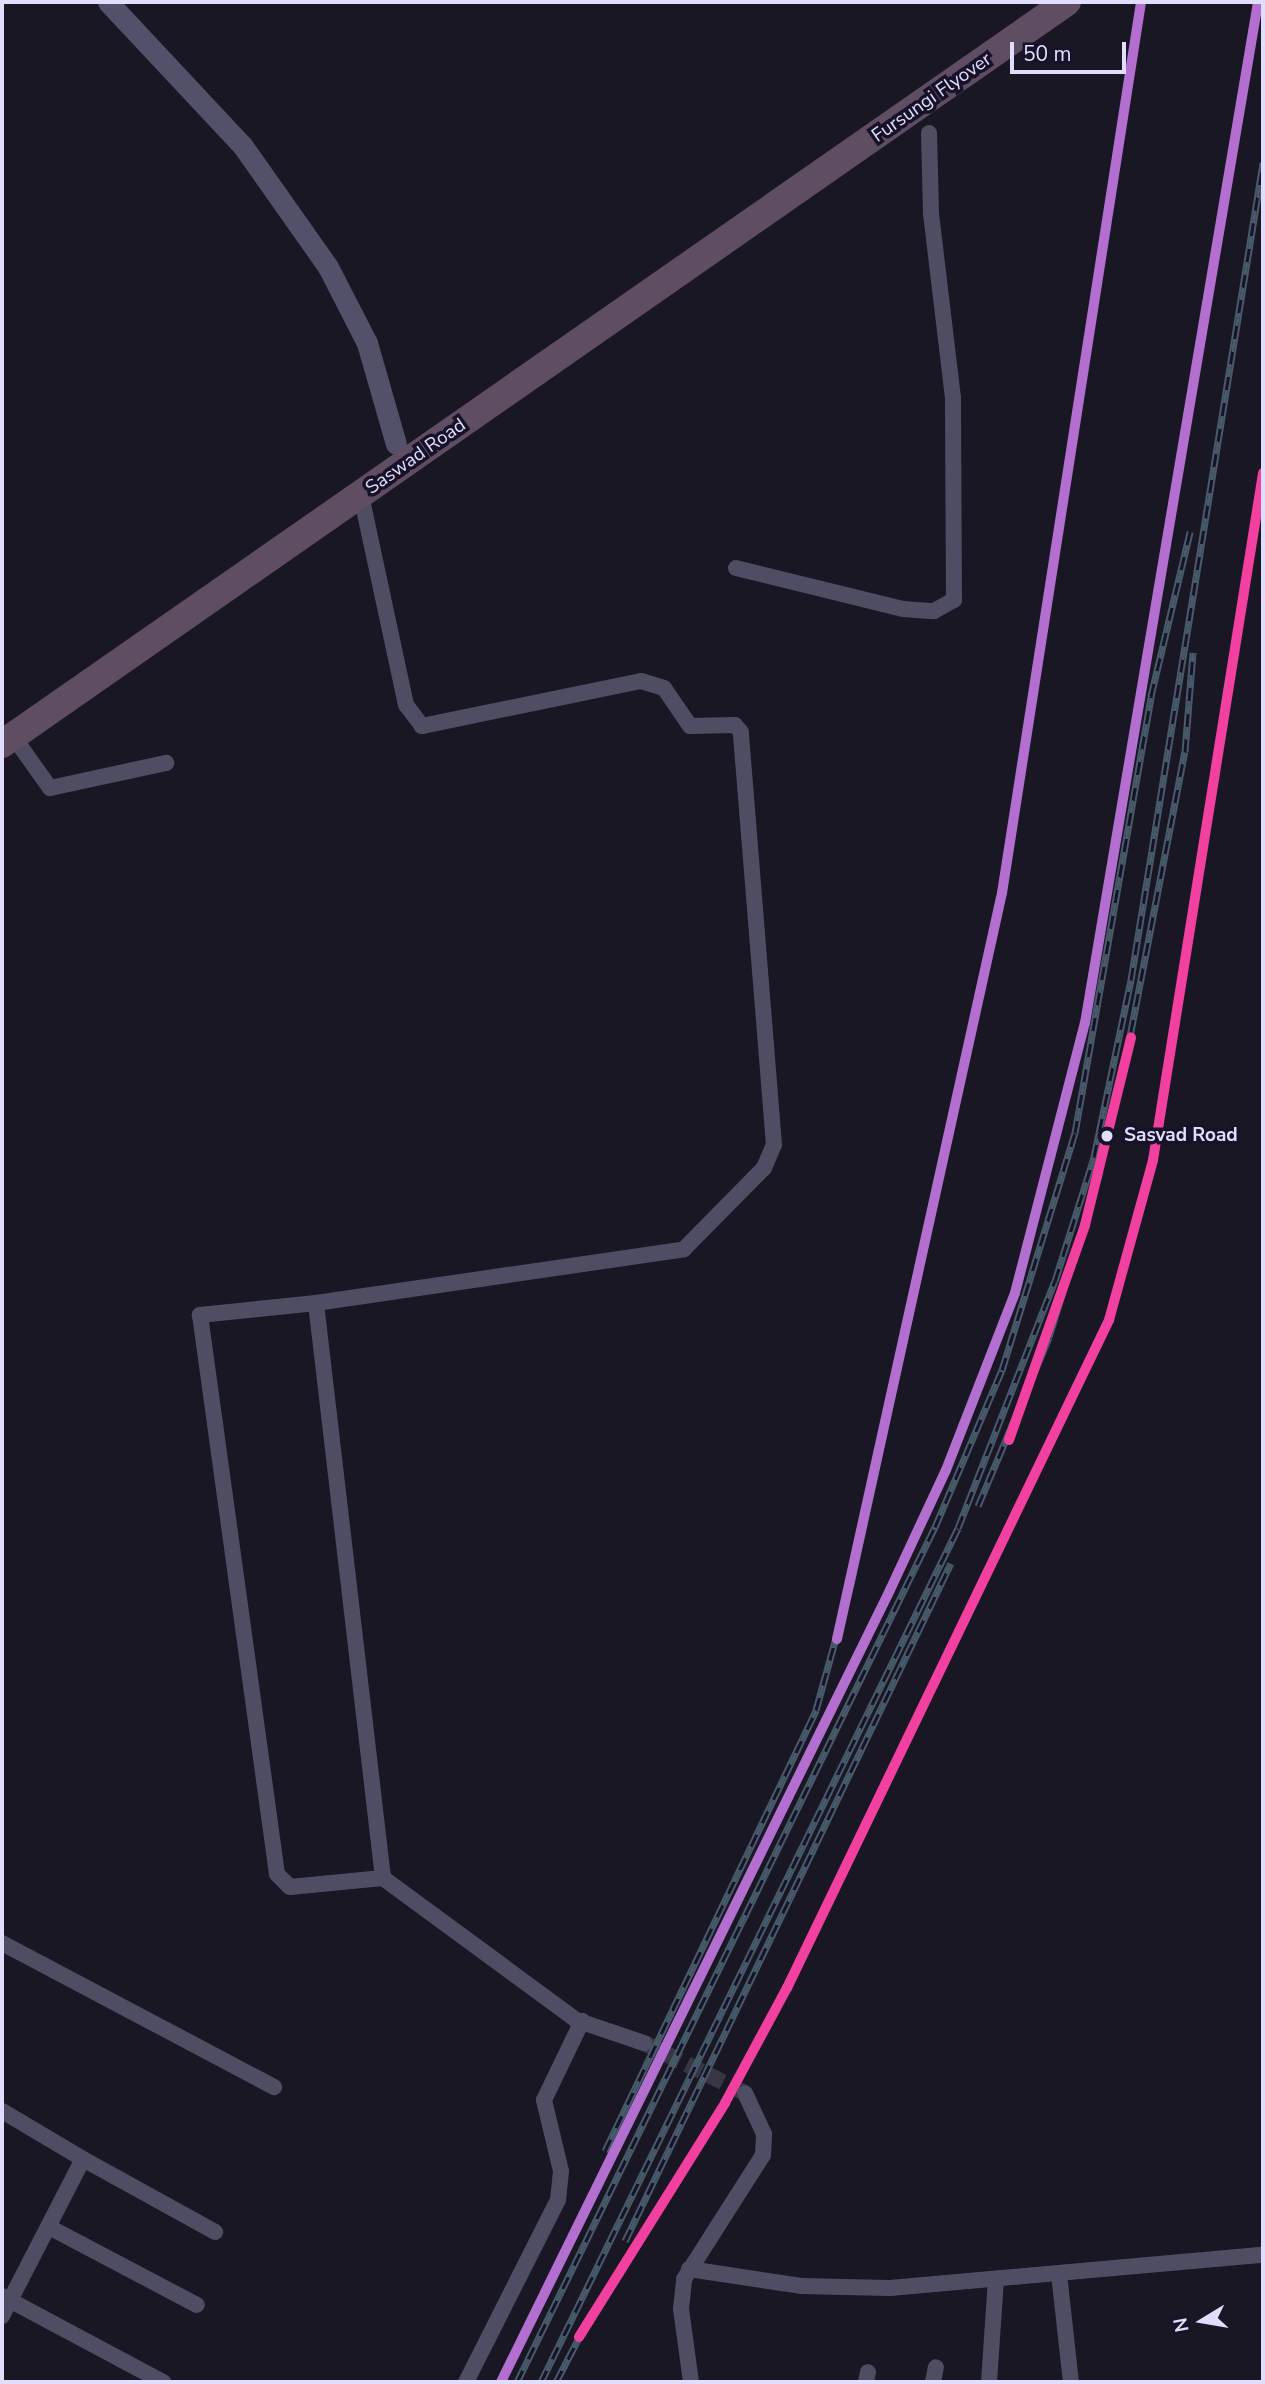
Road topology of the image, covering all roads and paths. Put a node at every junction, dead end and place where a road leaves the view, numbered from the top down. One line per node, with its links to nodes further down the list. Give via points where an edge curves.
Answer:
1 (108, 2): 5 (street, via 242,145 328,267 367,343)
2 (1067, 2): 4 (highway, Fursungi Flyover)
3 (929, 133): 7 (street, via 930,214 953,398 954,600 934,611 903,609)
4 (830, 170): 6 (highway, Saswad Road)
5 (396, 444)
6 (361, 495): 8 (highway, Saswad Road); 10 (street, via 406,705 422,726 651,682 664,688 690,726 735,725 741,732 774,1145 764,1168 684,1249)
7 (736, 568)
8 (7, 740): 9 (street, via 50,788)
9 (166, 763)
10 (316, 1303): 11 (street); 11 (street, via 200,1315 277,1874 290,1887)
11 (383, 1878): 13 (street)
12 (2, 1943): 15 (street)
13 (582, 2021): 14 (street); 29 (street, via 544,2100 561,2171 558,2200)
14 (644, 2042)
15 (274, 2087)
16 (745, 2093): 22 (street, via 764,2134 763,2155)
17 (2, 2111): 18 (street)
18 (83, 2159): 19 (street); 20 (street)
19 (49, 2227): 25 (street); 26 (street)
20 (215, 2232)
21 (1263, 2255): 23 (street)
22 (689, 2269): 24 (street, via 845,2289); 30 (street, via 681,2309)
23 (1059, 2274): 24 (street); 32 (street)
24 (996, 2280): 31 (street)
25 (6, 2298): 27 (street); 28 (street)
26 (197, 2305)
27 (2, 2316)
28 (163, 2382)
29 (466, 2382)
30 (691, 2382)
31 (989, 2382)
32 (1072, 2382)

